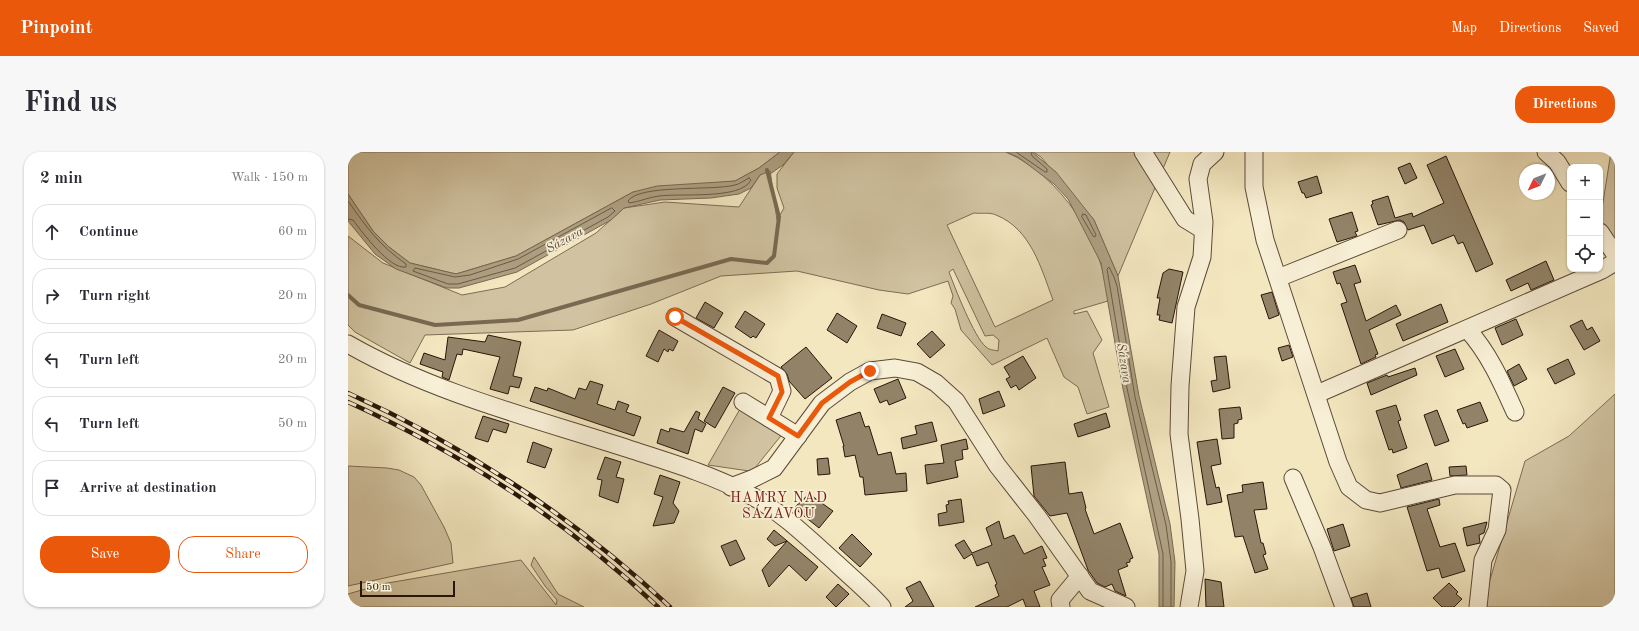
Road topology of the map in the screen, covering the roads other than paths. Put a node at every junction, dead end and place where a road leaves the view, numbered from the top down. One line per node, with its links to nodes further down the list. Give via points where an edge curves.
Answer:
1 (1143, 152): 6 (street, via 1185,219)
2 (1215, 152): 6 (street, via 1202,164 1198,179)
3 (1254, 152): 11 (street, via 1254,187 1265,240)
4 (1546, 152): 5 (street, via 1557,162)
5 (1567, 178)
6 (1203, 230): 26 (street, via 1202,257 1186,307 1180,386 1179,434 1195,571)
7 (1398, 230): 11 (street)
8 (1603, 236): 9 (street)
9 (1615, 254)
10 (1615, 262): 13 (street)
11 (1278, 278): 15 (street)
12 (675, 317): 18 (street, via 778,376 782,392)
13 (1467, 329): 15 (street); 17 (street, via 1498,374)
14 (348, 344): 21 (street, via 416,378 691,469)
15 (1317, 394): 28 (street, via 1338,462 1350,487 1366,500 1380,503 1455,485 1496,485 1502,490 1497,530 1483,560)
16 (743, 402): 18 (street)
17 (1515, 412)
18 (769, 418): 19 (street)
19 (798, 436): 21 (street, via 774,468); 22 (street, via 822,403 870,371 895,368 917,372 936,383 956,401 996,466 1037,516)
20 (1293, 478): 27 (street)
21 (731, 487): 23 (street, via 749,494 779,514)
22 (1080, 576): 24 (street, via 1060,600); 25 (street, via 1090,590)
23 (882, 607)
24 (1061, 607)
25 (1126, 607)
26 (1189, 607)
27 (1344, 607)
28 (1478, 607)

